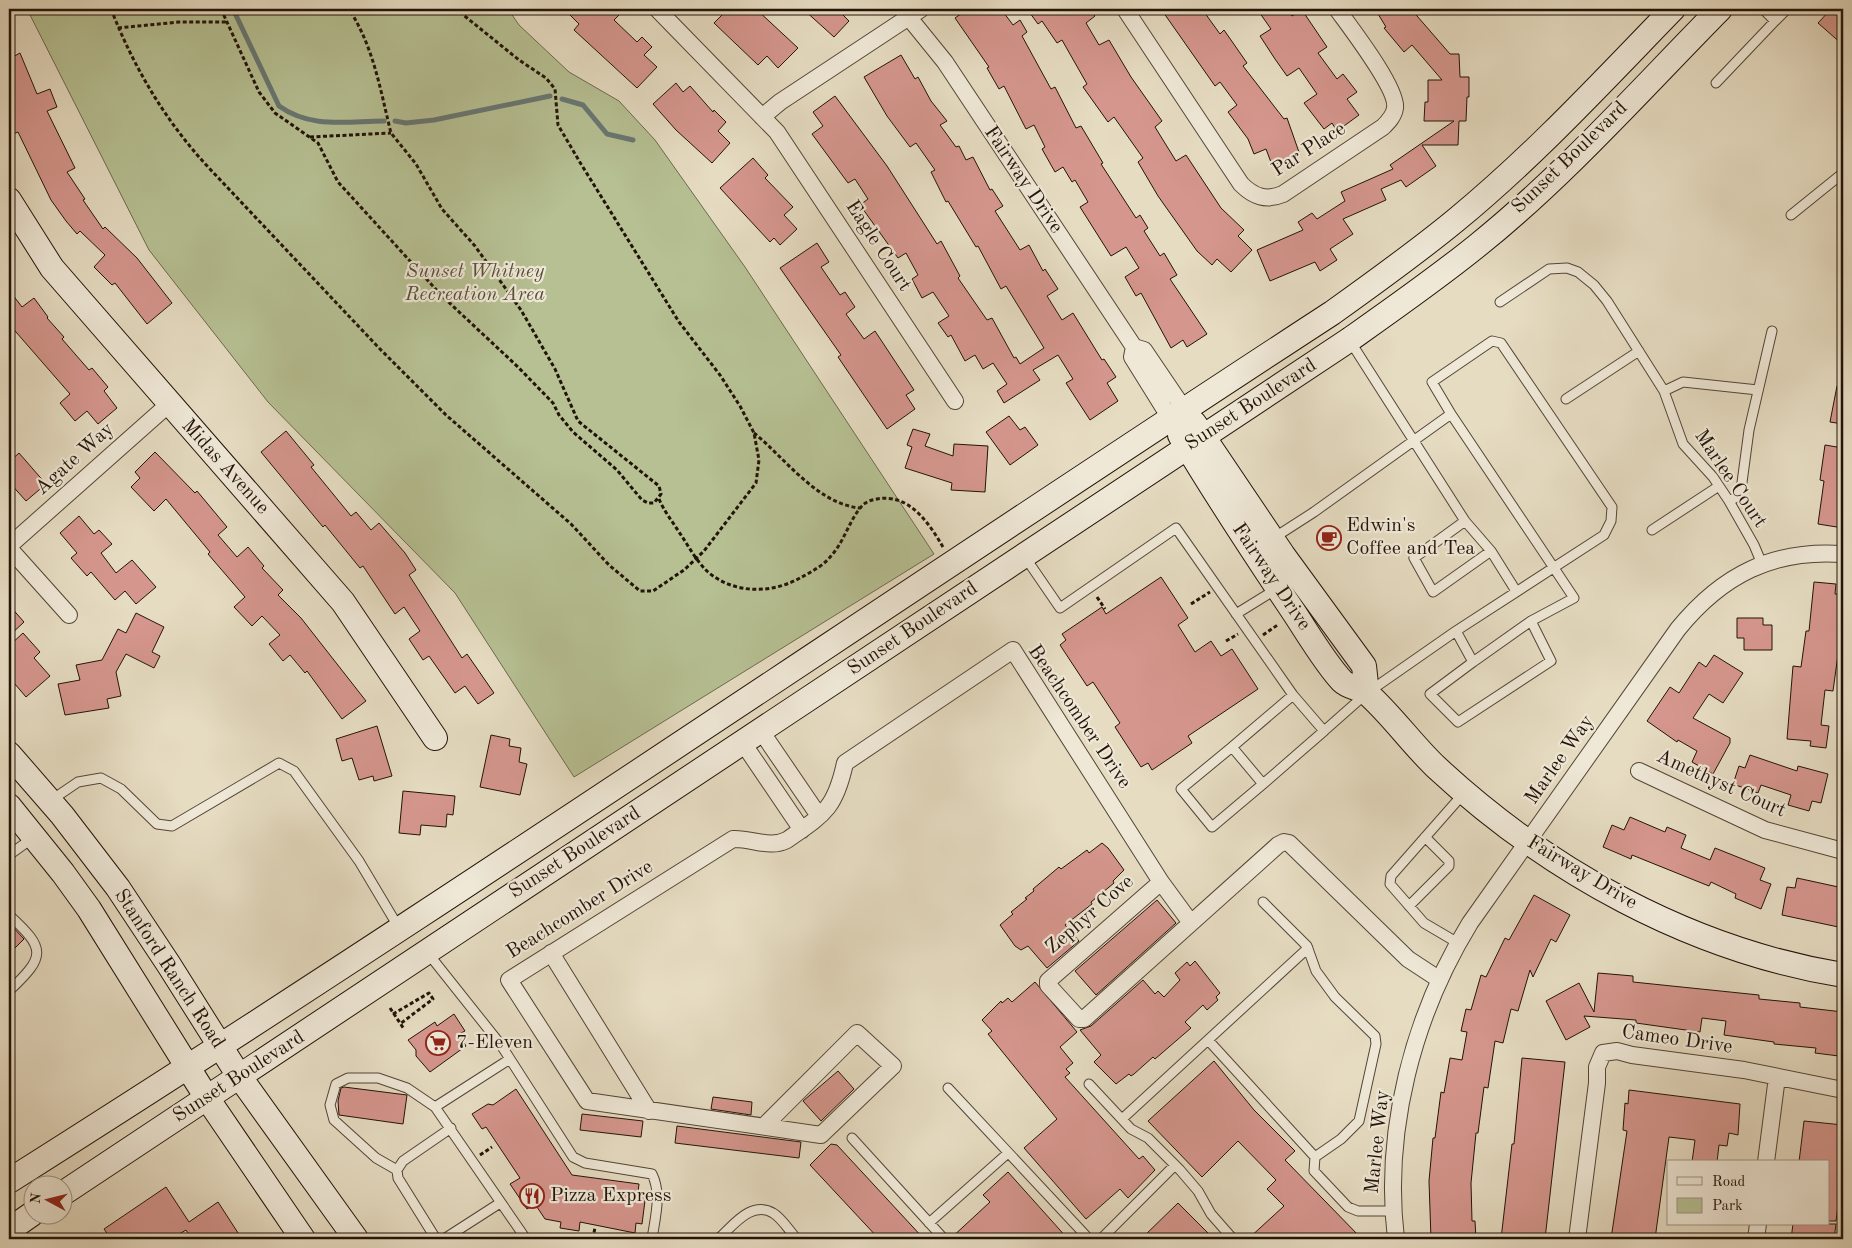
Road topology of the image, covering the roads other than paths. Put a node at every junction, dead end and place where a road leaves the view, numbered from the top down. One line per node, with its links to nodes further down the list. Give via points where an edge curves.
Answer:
1 (657, 9): 11 (street, Eagle Court)
2 (1125, 9): 3 (street, Par Place, via 1241,184 1261,198 1273,198 1292,188 1391,119 1395,109 1390,87)
3 (1337, 9)
4 (1674, 9): 24 (main road, Sunset Boulevard, via 1571,115 1457,220 1332,312)
5 (1720, 9): 17 (main road, Sunset Boulevard, via 1538,192 1478,245)
6 (1762, 9): 9 (lane)
7 (1787, 9): 9 (lane)
8 (910, 11): 11 (street); 24 (street, Fairway Drive, via 1134,347 1132,357)
9 (1775, 21): 10 (lane)
10 (1716, 83)
11 (762, 117): 22 (street, Eagle Court, via 787,146)
12 (1843, 173): 14 (lane)
13 (9, 200): 23 (main road, Midas Avenue, via 52,268)
14 (1791, 215)
15 (1500, 302): 18 (lane, Marlee Court, via 1549,269 1557,267 1578,272 1607,301)
16 (1772, 331): 19 (lane)
17 (1349, 340): 26 (lane); 27 (main road, Sunset Boulevard)
18 (1639, 351): 20 (lane, Marlee Court); 21 (lane)
19 (1758, 390): 20 (lane, via 1683,382); 29 (lane, via 1741,490 1739,496)
20 (1664, 391): 28 (lane, Marlee Court, via 1683,444)
21 (1566, 399)
22 (955, 401)
23 (169, 404): 33 (street, Agate Way); 50 (main road, Midas Avenue, via 343,602)
24 (1177, 414): 27 (main road); 70 (main road, Sunset Boulevard)
25 (1451, 414): 26 (lane); 38 (lane); 38 (lane, via 1432,382 1492,341 1501,343 1612,507 1611,521 1604,535)
26 (1414, 440): 30 (lane); 32 (lane)
27 (1195, 441): 32 (main road, Fairway Drive); 36 (main road, Sunset Boulevard); 39 (main road, Fairway Drive)
28 (1719, 486): 29 (lane, Marlee Court); 31 (lane)
29 (1730, 501): 37 (lane, Marlee Court)
30 (1465, 521): 34 (lane); 34 (lane, via 1414,558 1433,592)
31 (1652, 530)
32 (1272, 539): 46 (main road, Fairway Drive, via 1364,666)
33 (9, 547): 42 (street)
34 (1491, 551): 40 (lane)
35 (1843, 554): 37 (street, Marlee Way, via 1809,553)
36 (1023, 555): 41 (lane, via 1060,608 1176,528); 49 (main road, Sunset Boulevard)
37 (1762, 564): 62 (street, Marlee Way, via 1719,587 1688,616)
38 (1553, 566): 40 (lane); 43 (lane, via 1574,598)
39 (1278, 588): 41 (lane); 46 (main road, Fairway Drive, via 1343,682)
40 (1516, 591): 44 (lane)
41 (1236, 614): 47 (lane)
42 (68, 615)
43 (1531, 621): 45 (lane); 45 (lane, via 1551,661 1458,722 1430,694)
44 (1456, 631): 45 (lane); 46 (lane)
45 (1473, 662)
46 (1368, 692): 48 (lane); 55 (main road, Fairway Drive, via 1405,736)
47 (1293, 695): 48 (lane); 51 (lane)
48 (1324, 731): 54 (lane)
49 (752, 737): 58 (street); 59 (street); 73 (main road, Sunset Boulevard)
50 (435, 738)
51 (1232, 747): 54 (lane); 54 (lane, via 1181,789 1212,827)
52 (9, 754): 56 (main road, Stanford Ranch Road)
53 (1639, 771): 63 (street, Amethyst Court, via 1765,830)
54 (1263, 784)
55 (1464, 792): 61 (lane); 62 (main road, Fairway Drive)
56 (49, 801): 70 (lane, via 78,782 100,778 121,789 157,824 172,826 279,763 294,771 359,861); 79 (main road, Stanford Ranch Road, via 118,888)
57 (9, 806): 60 (main road, Stanford Ranch Road)
58 (819, 816): 59 (street, Beachcomber Drive); 65 (street, Beachcomber Drive, via 832,805 837,795 845,763 1013,650)
59 (802, 830): 74 (street, Beachcomber Drive, via 779,844 733,839)
60 (34, 837): 64 (lane); 81 (main road, Stanford Ranch Road, via 89,909)
61 (1425, 837): 67 (lane, via 1391,876 1390,884); 67 (lane, via 1449,861 1449,866)
62 (1528, 843): 71 (street, Marlee Way); 75 (main road, Fairway Drive, via 1582,878 1685,928 1778,960)
63 (1843, 851)
64 (9, 855)
65 (1161, 882): 69 (street, Beachcomber Drive); 69 (street, Zephyr Cove, via 1048,981 1048,985 1079,1020 1084,1018)
66 (1263, 902): 72 (lane)
67 (1409, 906): 71 (lane, via 1424,922)
68 (9, 915): 77 (lane, via 30,934 38,954 36,962)
69 (1191, 923): 76 (street, via 1278,845 1289,843 1408,959)
70 (399, 928): 79 (main road, Sunset Boulevard)
71 (1458, 943): 76 (street, Marlee Way)
72 (1308, 948): 78 (lane); 95 (lane, via 1316,971 1374,1036 1376,1044 1359,1121)
73 (427, 952): 80 (lane); 82 (main road, Sunset Boulevard)
74 (551, 953): 89 (street); 89 (street, Beachcomber Drive, via 509,980 587,1101)
75 (1843, 975)
76 (1440, 980): 102 (street, Marlee Way, via 1414,1050 1402,1094 1394,1160)
77 (9, 991)
78 (1208, 1040): 90 (lane); 95 (lane)
79 (219, 1046): 81 (main road, Sunset Boulevard); 82 (main road, Stanford Ranch Road)
80 (510, 1059): 88 (lane); 112 (lane, via 573,1157 585,1163 652,1174 657,1183 658,1197)
81 (188, 1067): 87 (main road, Stanford Ranch Road); 99 (main road, Sunset Boulevard)
82 (239, 1076): 87 (main road, Sunset Boulevard); 108 (main road, Stanford Ranch Road)
83 (1777, 1077): 86 (street, Cameo Drive); 96 (street); 120 (street, Cameo Drive, via 1617,1051 1602,1053 1596,1067 1597,1082)
84 (1089, 1084): 90 (lane)
85 (948, 1088): 94 (lane)
86 (1843, 1090)
87 (207, 1098): 100 (main road, Sunset Boulevard); 107 (main road, Stanford Ranch Road)
88 (435, 1107): 92 (lane); 98 (lane, via 407,1088 378,1078 348,1078 336,1084 330,1105 334,1120 376,1158)
89 (649, 1111): 91 (street, Beachcomber Drive)
90 (1122, 1119): 97 (lane, via 1131,1129 1148,1138)
91 (764, 1126): 91 (street, Beachcomber Drive, via 821,1134 893,1066 857,1033)
92 (451, 1128): 98 (lane, via 403,1161); 101 (lane)
93 (852, 1138): 104 (lane)
94 (1008, 1153): 104 (lane); 116 (lane)
95 (1316, 1157): 102 (lane, via 1314,1170 1348,1207 1358,1211)
96 (1766, 1160)
97 (1175, 1165): 117 (lane); 118 (lane)
98 (397, 1170): 109 (lane, via 398,1178)
99 (9, 1181)
100 (72, 1187)
101 (500, 1203): 110 (lane); 111 (lane)
102 (1393, 1212): 119 (street, Marlee Way)
103 (22, 1221): 106 (main road)
104 (929, 1223): 115 (lane)
105 (1758, 1226): 121 (street)
106 (9, 1230)
107 (303, 1239)
108 (356, 1239)
109 (436, 1239)
110 (444, 1239)
111 (526, 1239)
112 (652, 1239)
113 (718, 1239): 114 (lane, via 748,1210 761,1210 774,1213)
114 (797, 1239)
115 (944, 1239)
116 (1089, 1239)
117 (1101, 1239)
118 (1233, 1239)
119 (1396, 1239)
120 (1577, 1239)
121 (1756, 1239)

